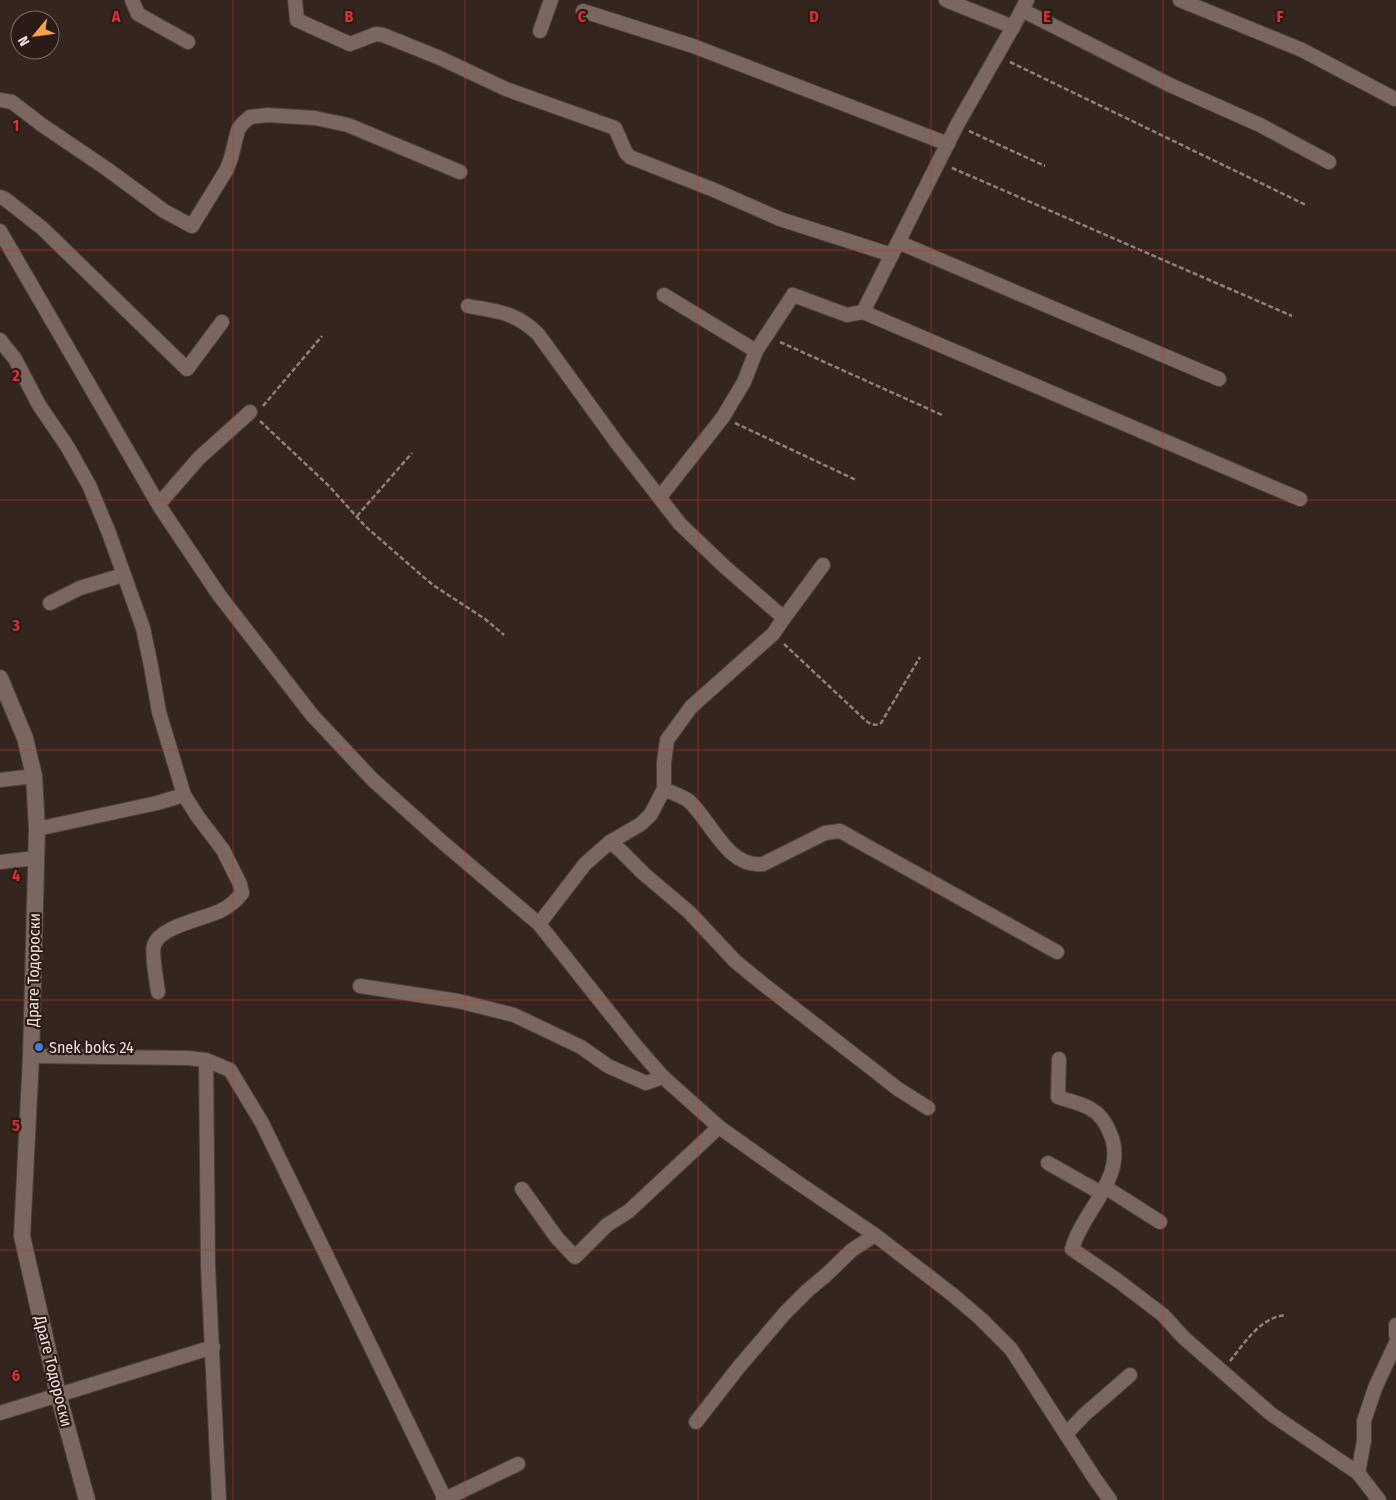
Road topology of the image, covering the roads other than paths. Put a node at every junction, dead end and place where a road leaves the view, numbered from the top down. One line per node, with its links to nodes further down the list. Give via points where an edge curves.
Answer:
1 (132, 0): 10 (street, via 138,14)
2 (295, 0): 18 (street, via 297,20 350,44 376,34 383,35 506,89 615,128 630,157 780,219)
3 (549, 0): 9 (street)
4 (946, 0): 8 (street)
5 (1180, 0): 11 (street, via 1302,50)
6 (1025, 5): 8 (street); 14 (street, via 1170,85 1260,125)
7 (583, 11): 13 (street, via 693,46)
8 (1013, 27): 13 (street)
9 (540, 31)
10 (188, 42)
11 (1395, 99)
12 (0, 100): 15 (street, via 12,102 164,211 192,226 227,169 242,124 250,117 315,118 348,125)
13 (948, 144): 18 (street)
14 (1329, 162)
15 (460, 172)
16 (0, 197): 22 (street, via 42,228 187,368)
17 (0, 231): 29 (street)
18 (895, 248): 21 (street); 25 (street)
19 (664, 295): 24 (street)
20 (468, 306): 27 (street, via 514,316 528,324)
21 (863, 312): 24 (street, via 847,315 793,295); 28 (street)
22 (222, 322)
23 (0, 340): 31 (street, via 15,359 89,485)
24 (756, 351): 27 (street, via 744,382 723,416)
25 (1219, 379)
26 (250, 412): 29 (street, via 199,458)
27 (660, 496): 33 (street, via 680,524)
28 (1300, 499)
29 (159, 504): 43 (street, via 220,595 312,715 373,780)
30 (823, 566): 33 (street)
31 (123, 575): 32 (street, via 92,584); 38 (street, via 143,628 159,712)
32 (50, 603)
33 (784, 618): 37 (street, via 773,634 691,707 667,740)
34 (0, 678): 35 (street, Драге Тодороски, via 26,738)
35 (34, 776): 36 (street); 39 (street, Драге Тодороски)
36 (0, 780)
37 (664, 789): 40 (street, via 651,814 641,824); 44 (street, via 688,801 732,854 743,862 754,866 763,864 826,833 840,831)
38 (184, 795): 39 (street); 46 (street, via 222,850 242,893 236,902 221,911 179,926 157,939 153,950)
39 (37, 829): 41 (street, Драге Тодороски)
40 (610, 842): 43 (street, via 584,864); 51 (street, via 689,912 735,961 762,984 898,1089)
41 (36, 858): 42 (street); 47 (street, Драге Тодороски)
42 (0, 862)
43 (539, 924): 50 (street)
44 (1057, 952)
45 (360, 986): 50 (street, via 458,1001 514,1015 646,1083)
46 (158, 992)
47 (31, 1056): 49 (street); 63 (street, Драге Тодороски, via 22,1236)
48 (1059, 1059): 55 (street, via 1058,1097 1091,1109 1100,1116 1112,1136 1115,1159)
49 (206, 1060): 61 (street, via 208,1266); 69 (street, via 230,1070 262,1123)
50 (663, 1077): 52 (street)
51 (928, 1108)
52 (719, 1126): 54 (street, via 575,1257 557,1238); 57 (street)
53 (1048, 1163): 55 (street)
54 (522, 1189)
55 (1103, 1190): 56 (street); 68 (street, via 1080,1228 1072,1249 1163,1315 1184,1338 1271,1414)
56 (1160, 1222)
57 (875, 1235): 65 (street, via 852,1250 785,1314); 66 (street, via 953,1294 1011,1349)
58 (1396, 1325): 59 (street)
59 (1396, 1334)
60 (1396, 1342): 68 (street, via 1364,1421)
61 (213, 1347): 63 (street); 71 (street)
62 (1130, 1375): 66 (street, via 1084,1414)
63 (58, 1394): 64 (street); 70 (street, Драге Тодороски)
64 (0, 1413)
65 (696, 1422)
66 (1066, 1434): 72 (street)
67 (518, 1464): 69 (street)
68 (1358, 1473): 73 (street)
69 (444, 1499)
70 (87, 1500)
71 (219, 1500)
72 (1110, 1500)
73 (1380, 1500)

